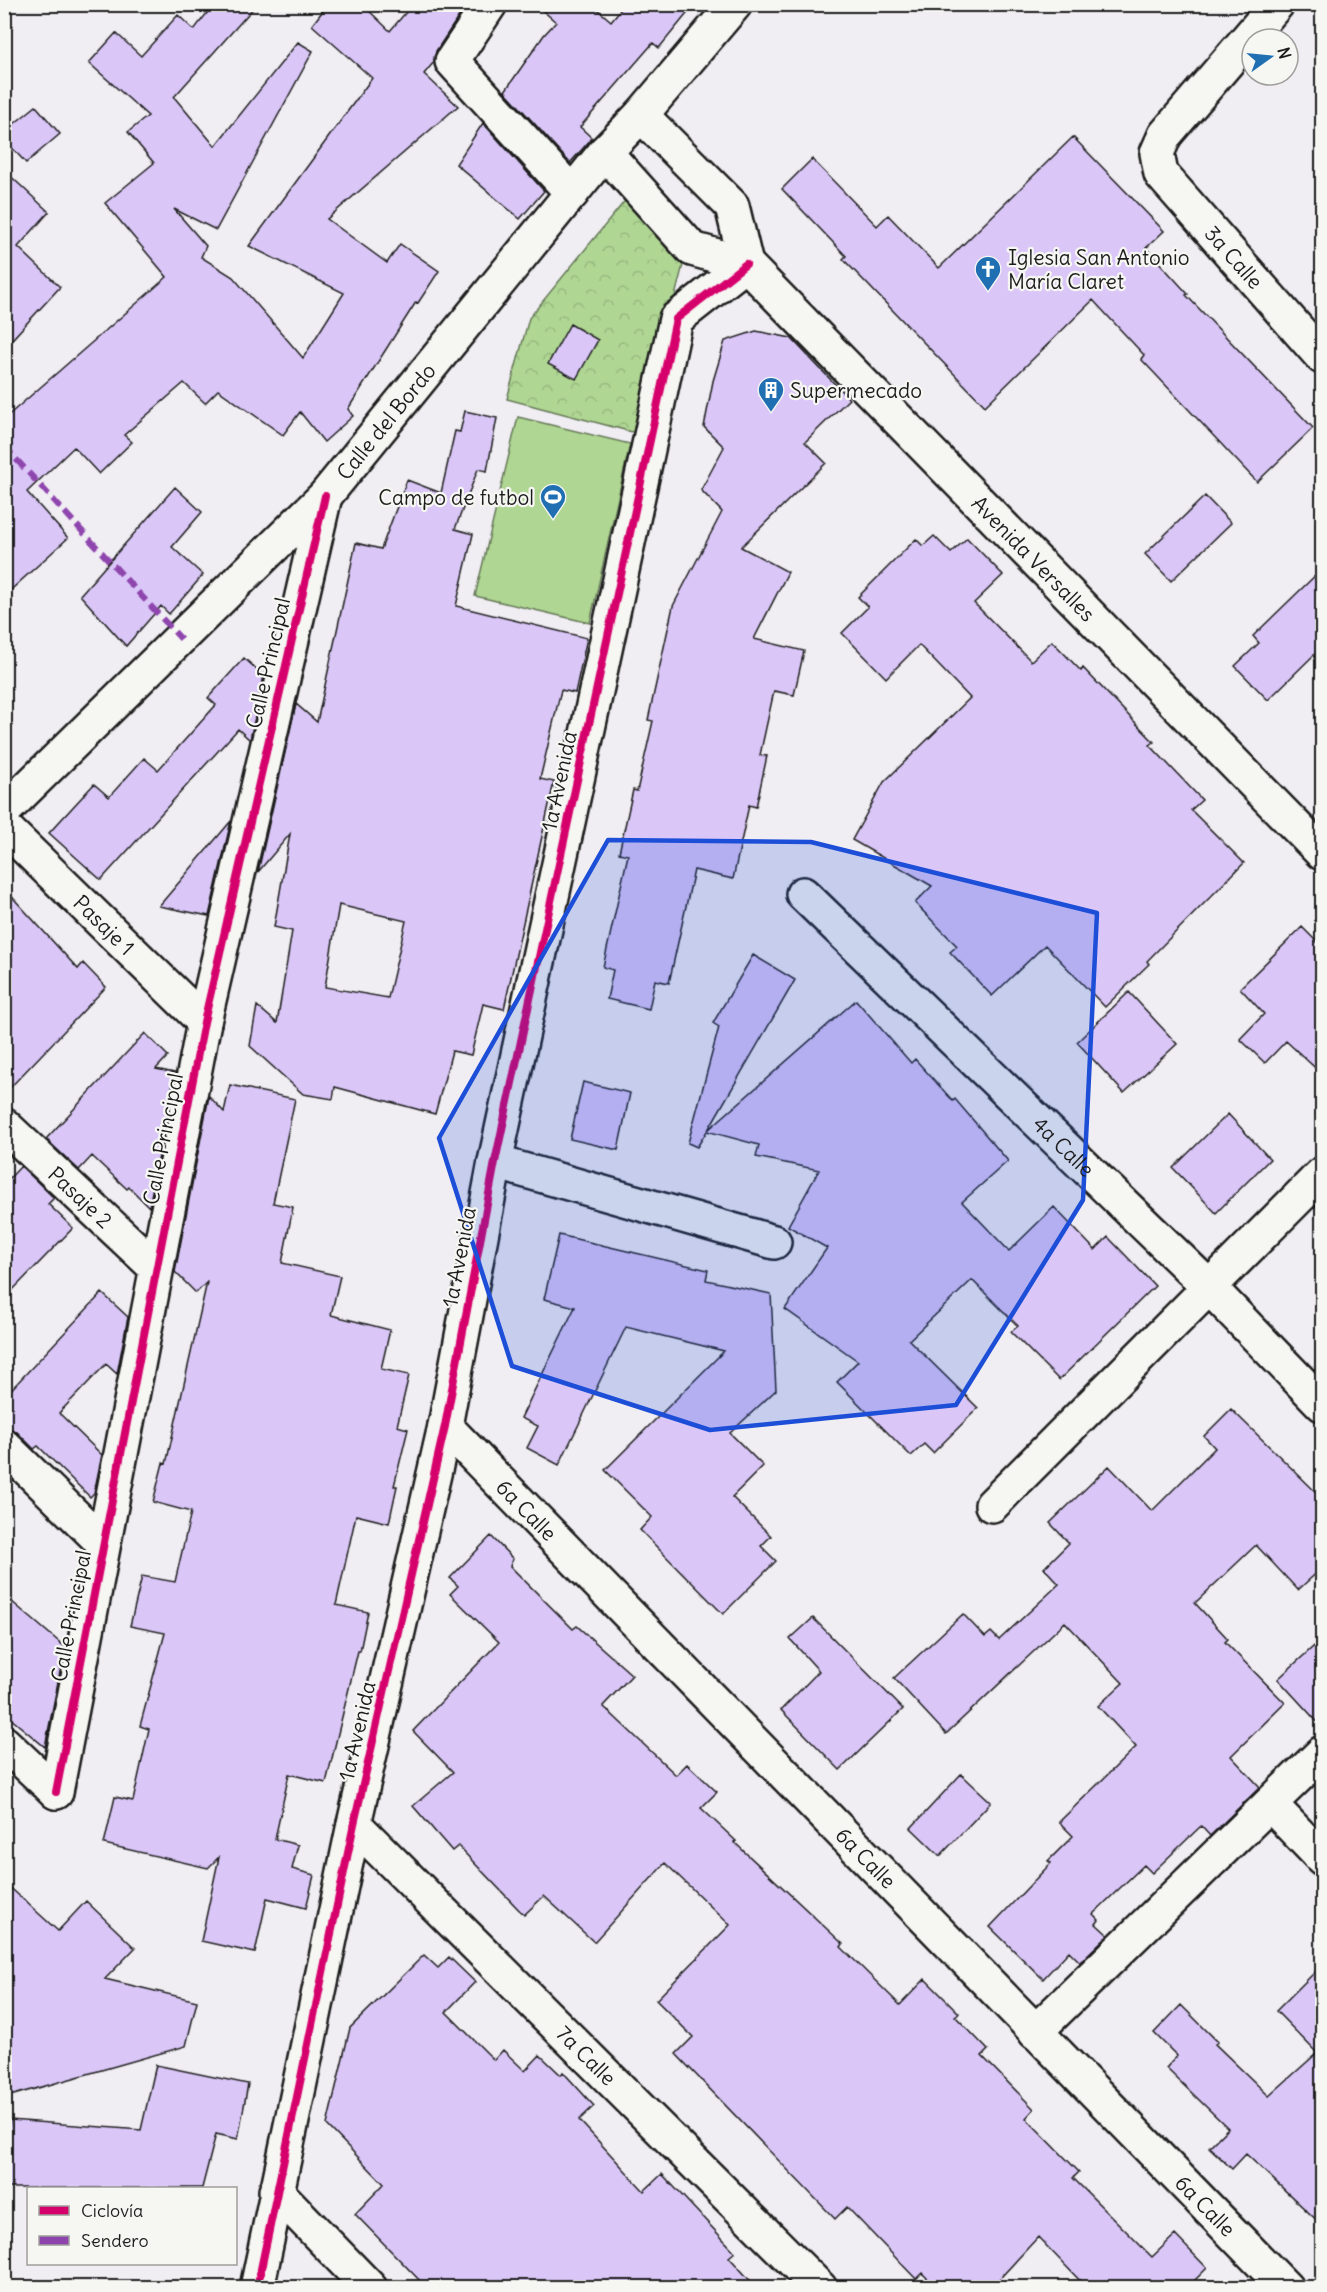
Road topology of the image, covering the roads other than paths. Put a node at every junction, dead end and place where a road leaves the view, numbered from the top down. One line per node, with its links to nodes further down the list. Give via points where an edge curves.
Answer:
1 (490, 4): 6 (street, via 452,61)
2 (735, 4): 4 (street, Calle del Bordo)
3 (1277, 4): 8 (street, 3a Calle, via 1165,135 1157,153 1161,174)
4 (641, 115): 5 (street, Calle del Bordo); 7 (street, via 732,206)
5 (605, 152): 6 (street, Calle del Bordo); 7 (street, via 692,249)
6 (572, 193): 9 (street, Calle del Bordo)
7 (746, 264): 12 (street, Avenida Versalles); 16 (street, 1a Avenida, via 676,319)
8 (1323, 357)
9 (325, 496): 10 (street, Calle del Bordo); 14 (street, Calle Principal)
10 (4, 811)
11 (4, 826): 14 (street, Pasaje 1)
12 (1323, 853)
13 (803, 894): 20 (street, 4a Calle)
14 (204, 1022): 19 (street, Calle Principal)
15 (4, 1125): 19 (street, Pasaje 2)
16 (495, 1162): 18 (street); 22 (street, 1a Avenida)
17 (1323, 1174): 20 (street)
18 (774, 1242)
19 (156, 1268): 25 (street, Calle Principal)
20 (1210, 1288): 21 (street, 4a Calle); 24 (street)
21 (1323, 1404)
22 (446, 1426): 29 (street, 1a Avenida); 31 (street, 6a Calle)
23 (4, 1446): 25 (street)
24 (992, 1505)
25 (103, 1543): 26 (street, Calle Principal, via 56,1792)
26 (4, 1743)
27 (1323, 1753): 28 (street)
28 (1270, 1804): 30 (street); 31 (street)
29 (354, 1824): 32 (street, 1a Avenida); 35 (street, 7a Calle)
30 (1323, 1858)
31 (1035, 2032): 36 (street, 6a Calle)
32 (276, 2191): 33 (street, 1a Avenida); 34 (street)
33 (257, 2288)
34 (370, 2288)
35 (820, 2288)
36 (1286, 2288)

